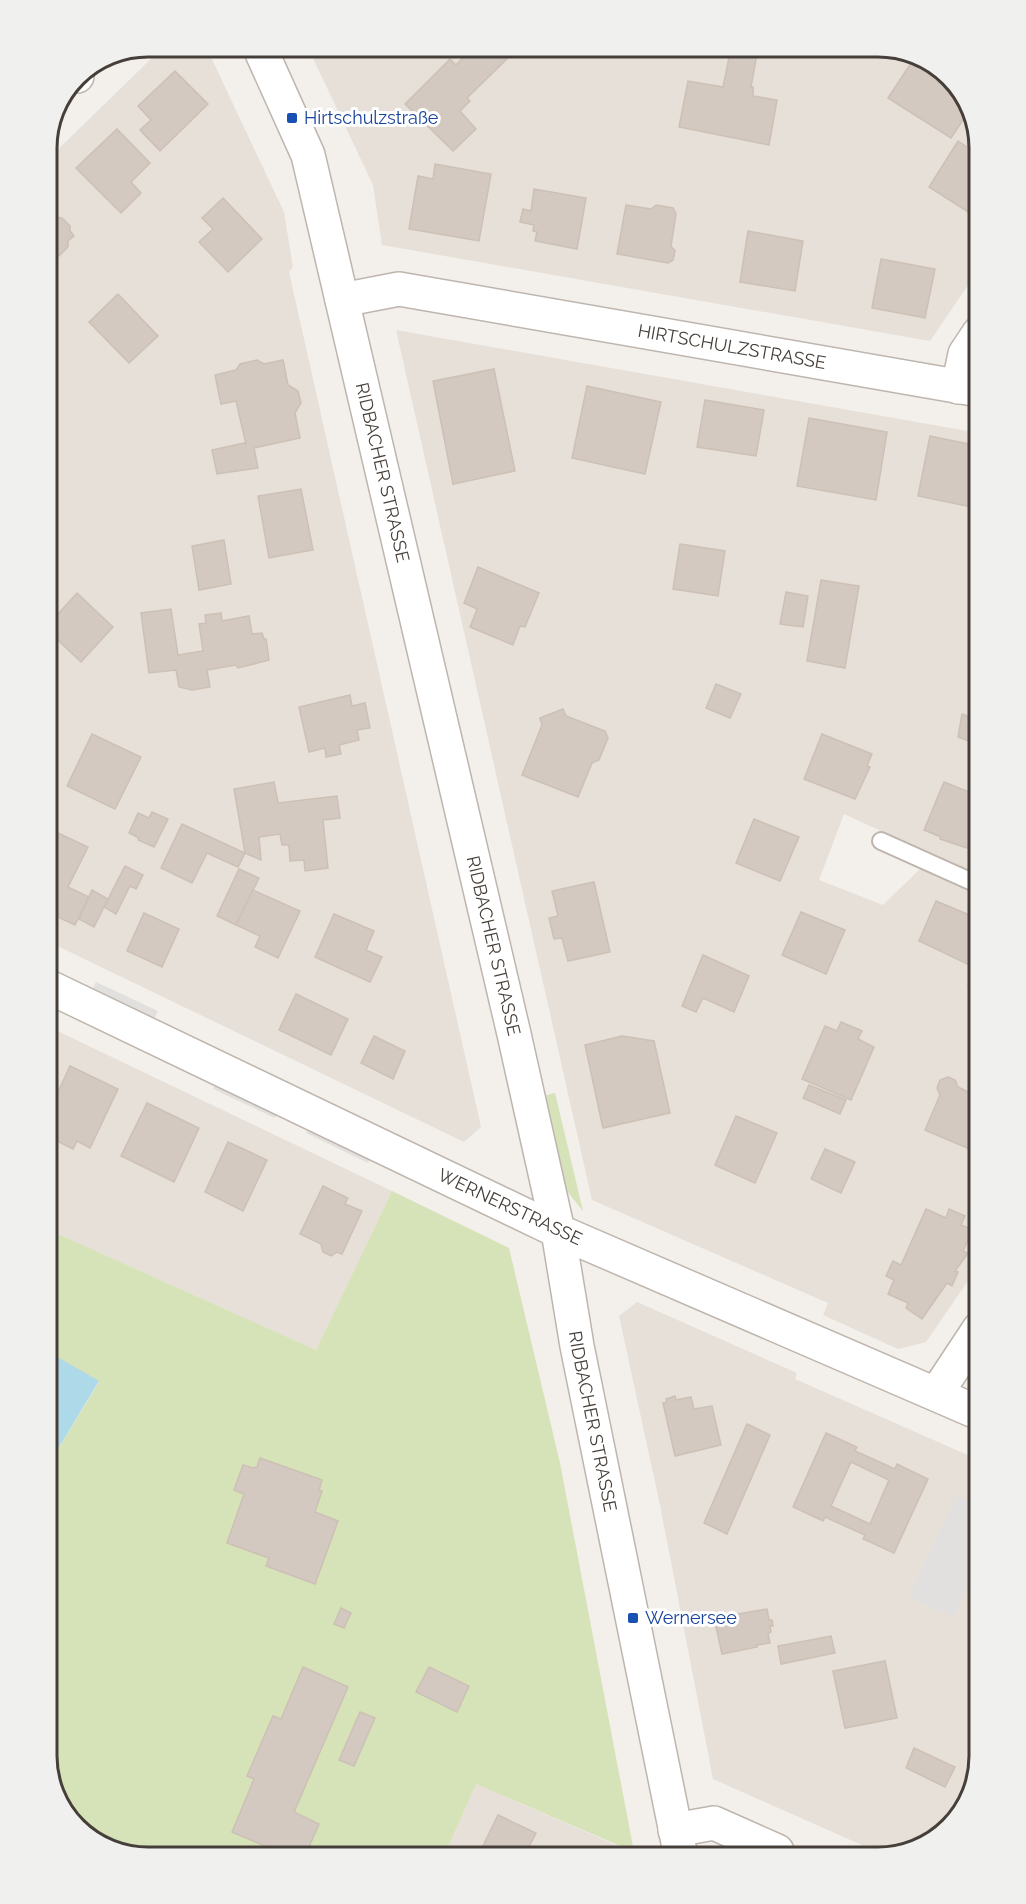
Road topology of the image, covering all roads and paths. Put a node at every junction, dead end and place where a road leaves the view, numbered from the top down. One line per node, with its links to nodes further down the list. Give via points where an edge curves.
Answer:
1 (263, 57): 2 (street, RIDBACHER STRASSE, via 308,155)
2 (342, 300): 4 (street, HIRTSCHULZSTRASSE, via 399,289); 8 (street, RIDBACHER STRASSE)
3 (969, 348): 4 (street, via 965,354)
4 (969, 388)
5 (881, 842): 6 (lane)
6 (969, 880)
7 (57, 991): 8 (street, WERNERSTRASSE)
8 (558, 1231): 10 (street, WERNERSTRASSE); 12 (street, RIDBACHER STRASSE, via 577,1346)
9 (969, 1345): 10 (street)
10 (936, 1394): 11 (street, WERNERSTRASSE)
11 (969, 1408)
12 (677, 1841): 13 (street, via 714,1823)
13 (768, 1847)

